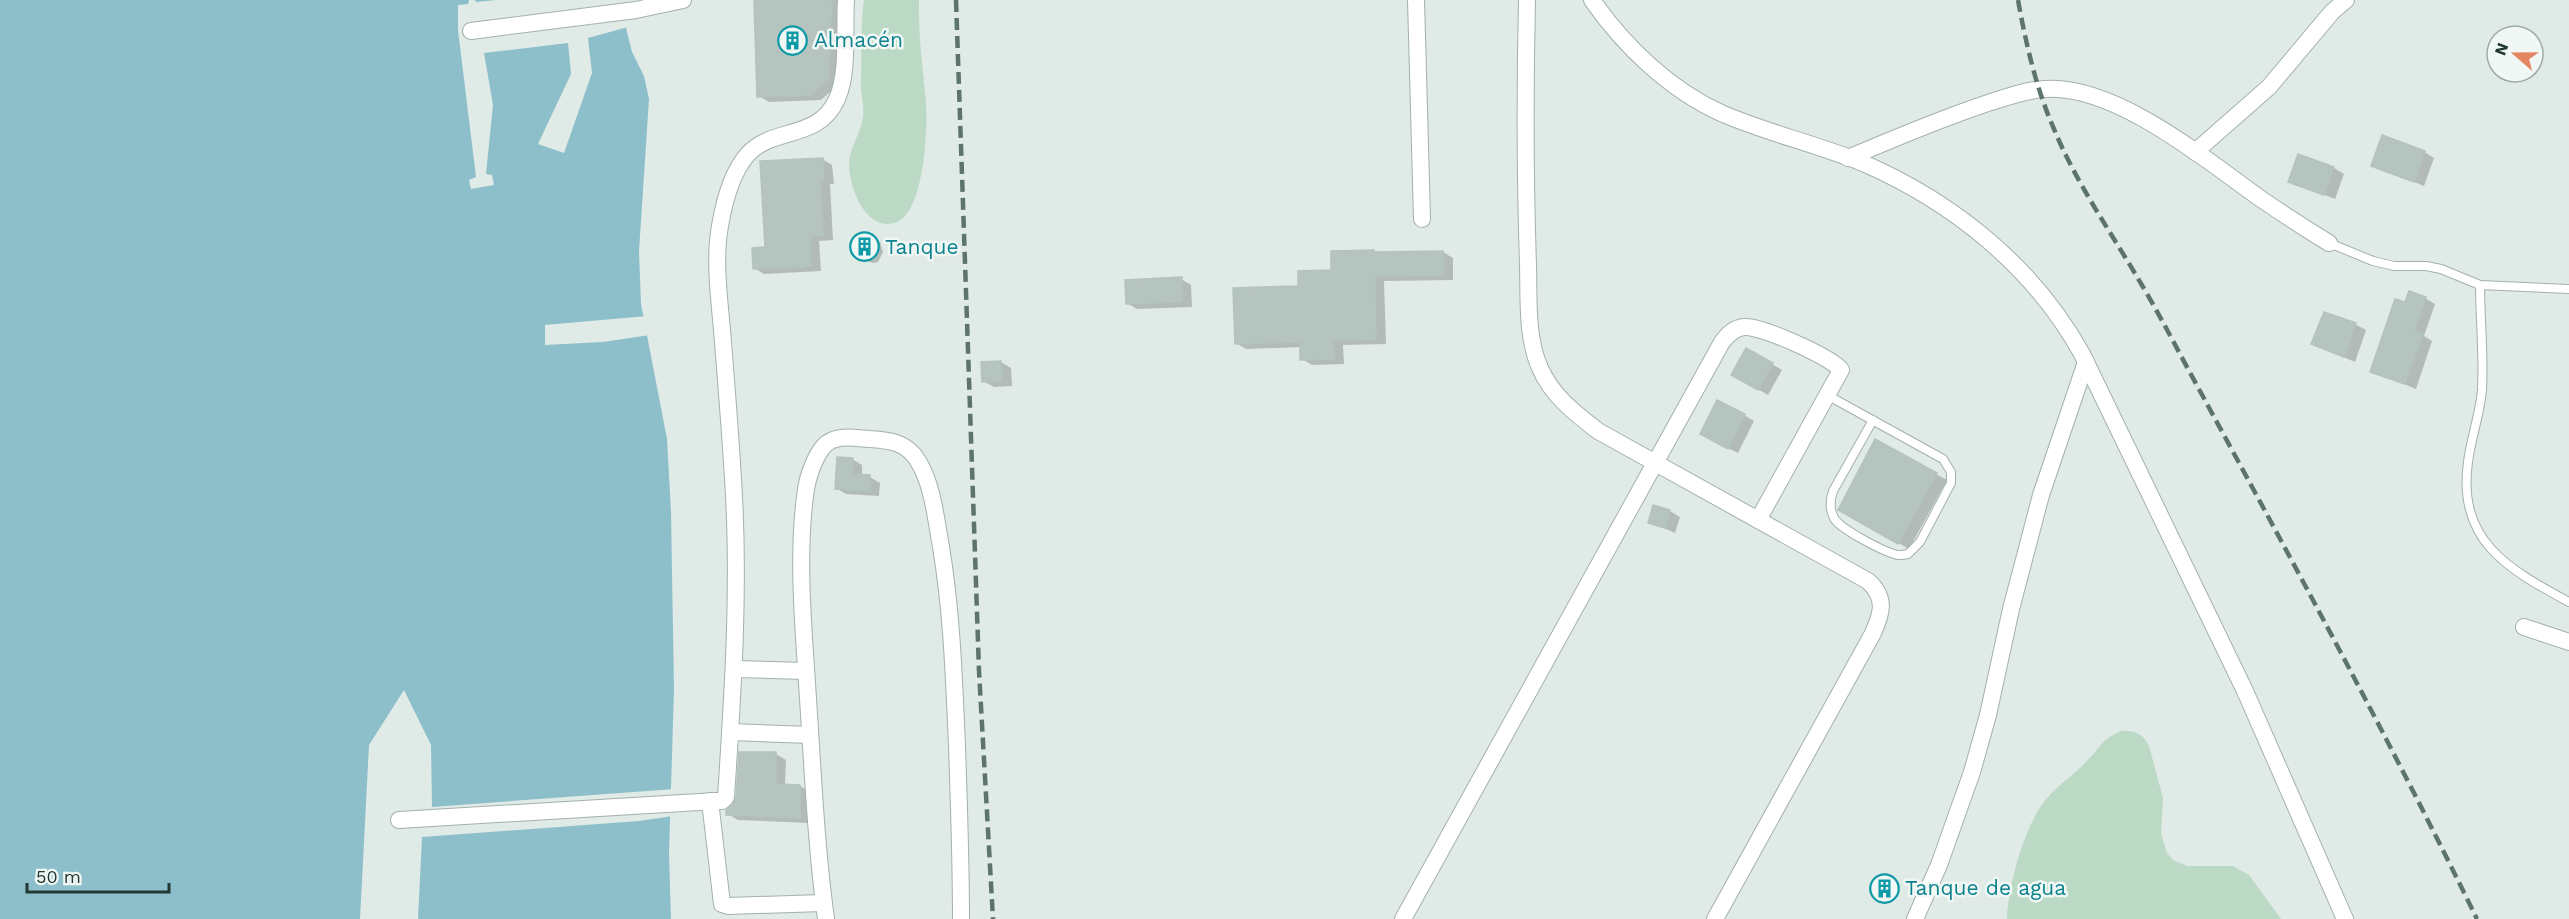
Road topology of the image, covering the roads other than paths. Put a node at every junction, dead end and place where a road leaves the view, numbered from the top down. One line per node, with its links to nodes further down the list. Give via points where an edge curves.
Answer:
1 (682, 0): 7 (street, via 636,10)
2 (846, 0): 22 (street, via 843,84 837,100 818,123 770,140 748,154 726,198 719,228 719,299 732,446 736,552)
3 (1416, 0): 10 (street)
4 (1527, 0): 17 (street, via 1525,192 1534,353 1546,380 1568,407 1598,431)
5 (1593, 0): 9 (street, via 1623,38 1687,93 1719,112)
6 (2346, 0): 8 (street, via 2269,87)
7 (471, 31)
8 (2195, 152): 9 (street, via 2125,109 2056,88 2028,91 1942,118); 11 (street)
9 (1848, 158): 14 (street, via 1923,195 1985,237 2051,303)
10 (1422, 219)
11 (2329, 243): 12 (lane, via 2394,266 2441,268)
12 (2480, 285): 13 (lane); 19 (lane, via 2482,390 2468,460 2468,501 2485,544 2495,555)
13 (2569, 289)
14 (2086, 362): 32 (street, via 2041,495 1972,772); 33 (street, via 2245,691)
15 (1827, 395): 16 (lane); 17 (street, via 1840,374 1839,367 1773,333 1754,327 1738,328 1722,342); 18 (street)
16 (1873, 420): 16 (lane, via 1833,491 1832,512 1846,529 1894,555 1908,554 1920,542 1951,483 1951,472 1933,452)
17 (1655, 464): 18 (street); 30 (street)
18 (1758, 520): 31 (street, via 1868,581 1879,594 1882,611)
19 (2569, 602)
20 (2524, 627): 21 (street)
21 (2569, 642)
22 (734, 669): 23 (street); 24 (street)
23 (806, 671): 25 (street); 29 (street, via 802,532 807,486 815,462 832,440 887,440 901,444 921,464 930,491 947,591 953,657)
24 (730, 732): 25 (street); 26 (street, via 726,797)
25 (810, 735): 28 (street)
26 (710, 801): 27 (street); 28 (street, via 722,904)
27 (399, 820)
28 (824, 911)
29 (961, 919)
30 (1403, 919)
31 (1715, 919)
32 (1915, 919)
33 (2345, 919)

